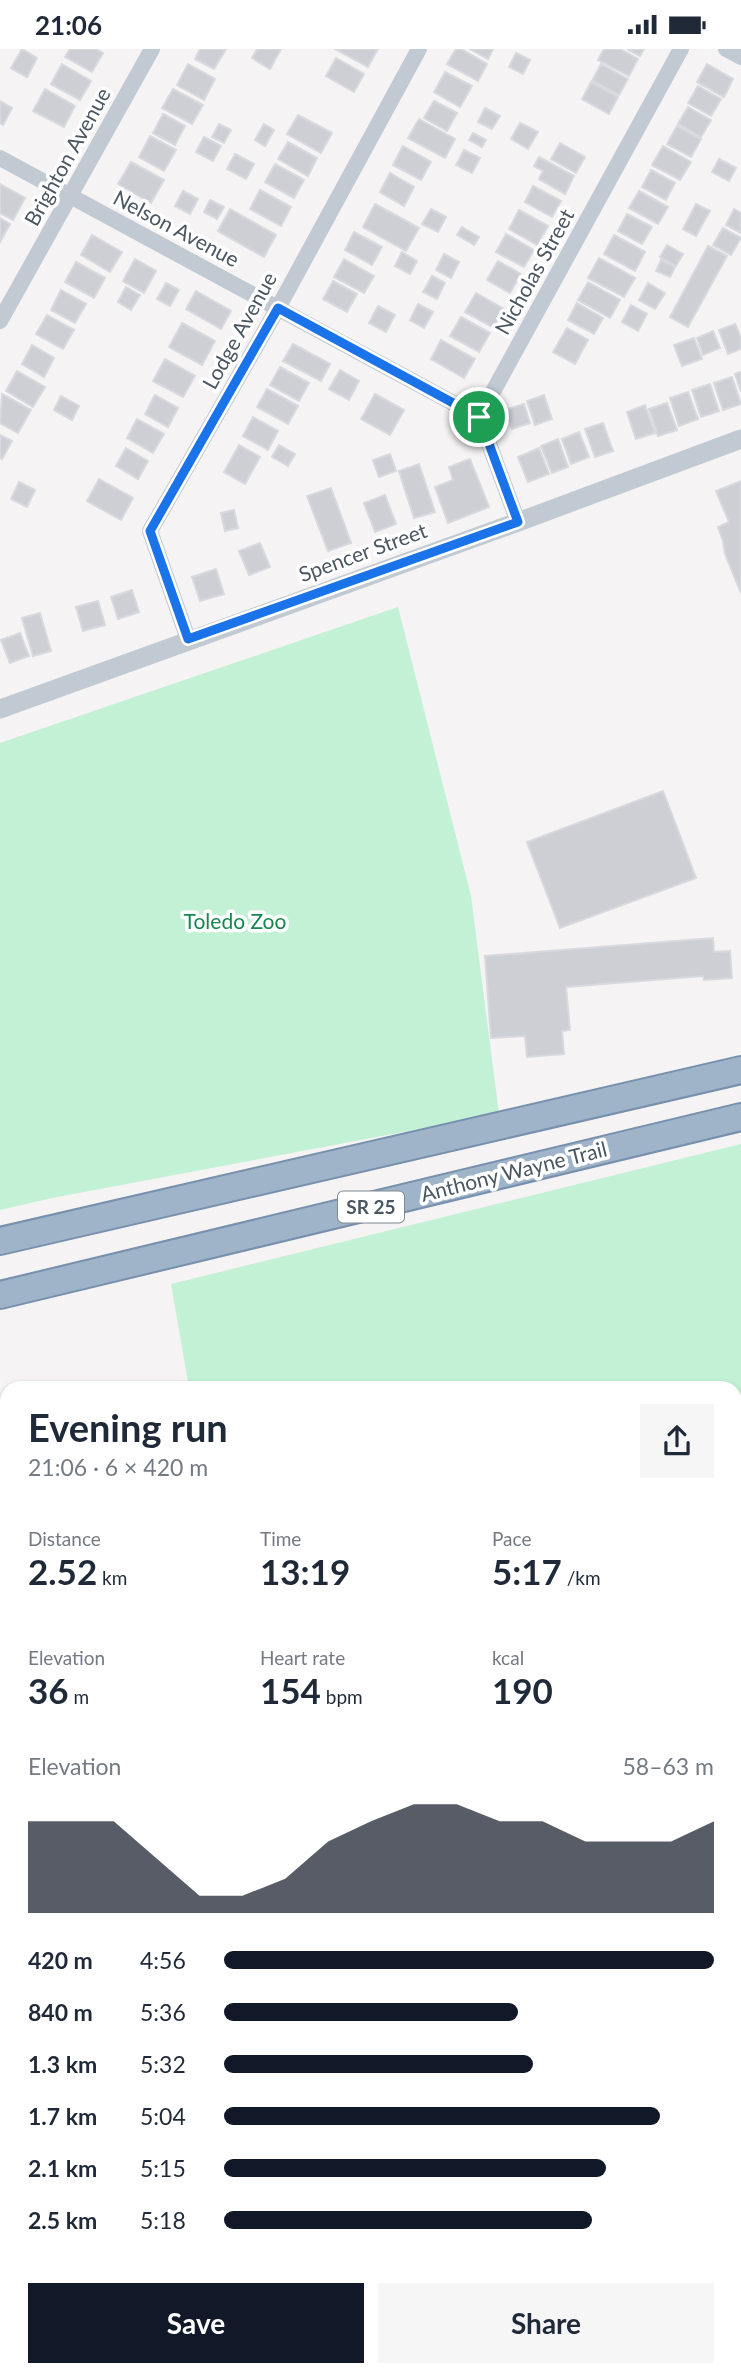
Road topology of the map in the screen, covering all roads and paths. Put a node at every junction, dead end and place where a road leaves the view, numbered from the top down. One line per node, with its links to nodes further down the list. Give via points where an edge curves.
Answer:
1 (152, 49): 7 (street, Brighton Avenue)
2 (419, 49): 8 (street, Lodge Avenue)
3 (681, 49): 10 (street, Nicholas Street)
4 (726, 49): 5 (street)
5 (741, 57)
6 (0, 158): 7 (street, Nelson Avenue)
7 (70, 196): 8 (street, Nelson Avenue); 9 (street, Brighton Avenue)
8 (278, 308): 10 (street, Nelson Avenue); 13 (street, Lodge Avenue, via 150,531)
9 (0, 321)
10 (479, 417): 12 (street)
11 (741, 439): 12 (street, Spencer Street)
12 (518, 522): 13 (street, Spencer Street)
13 (188, 639): 14 (street, Spencer Street)
14 (0, 709)
15 (741, 1070): 17 (highway, SR 25)
16 (741, 1117): 18 (highway, Anthony Wayne Trail / SR 25)
17 (0, 1241)
18 (0, 1295)

